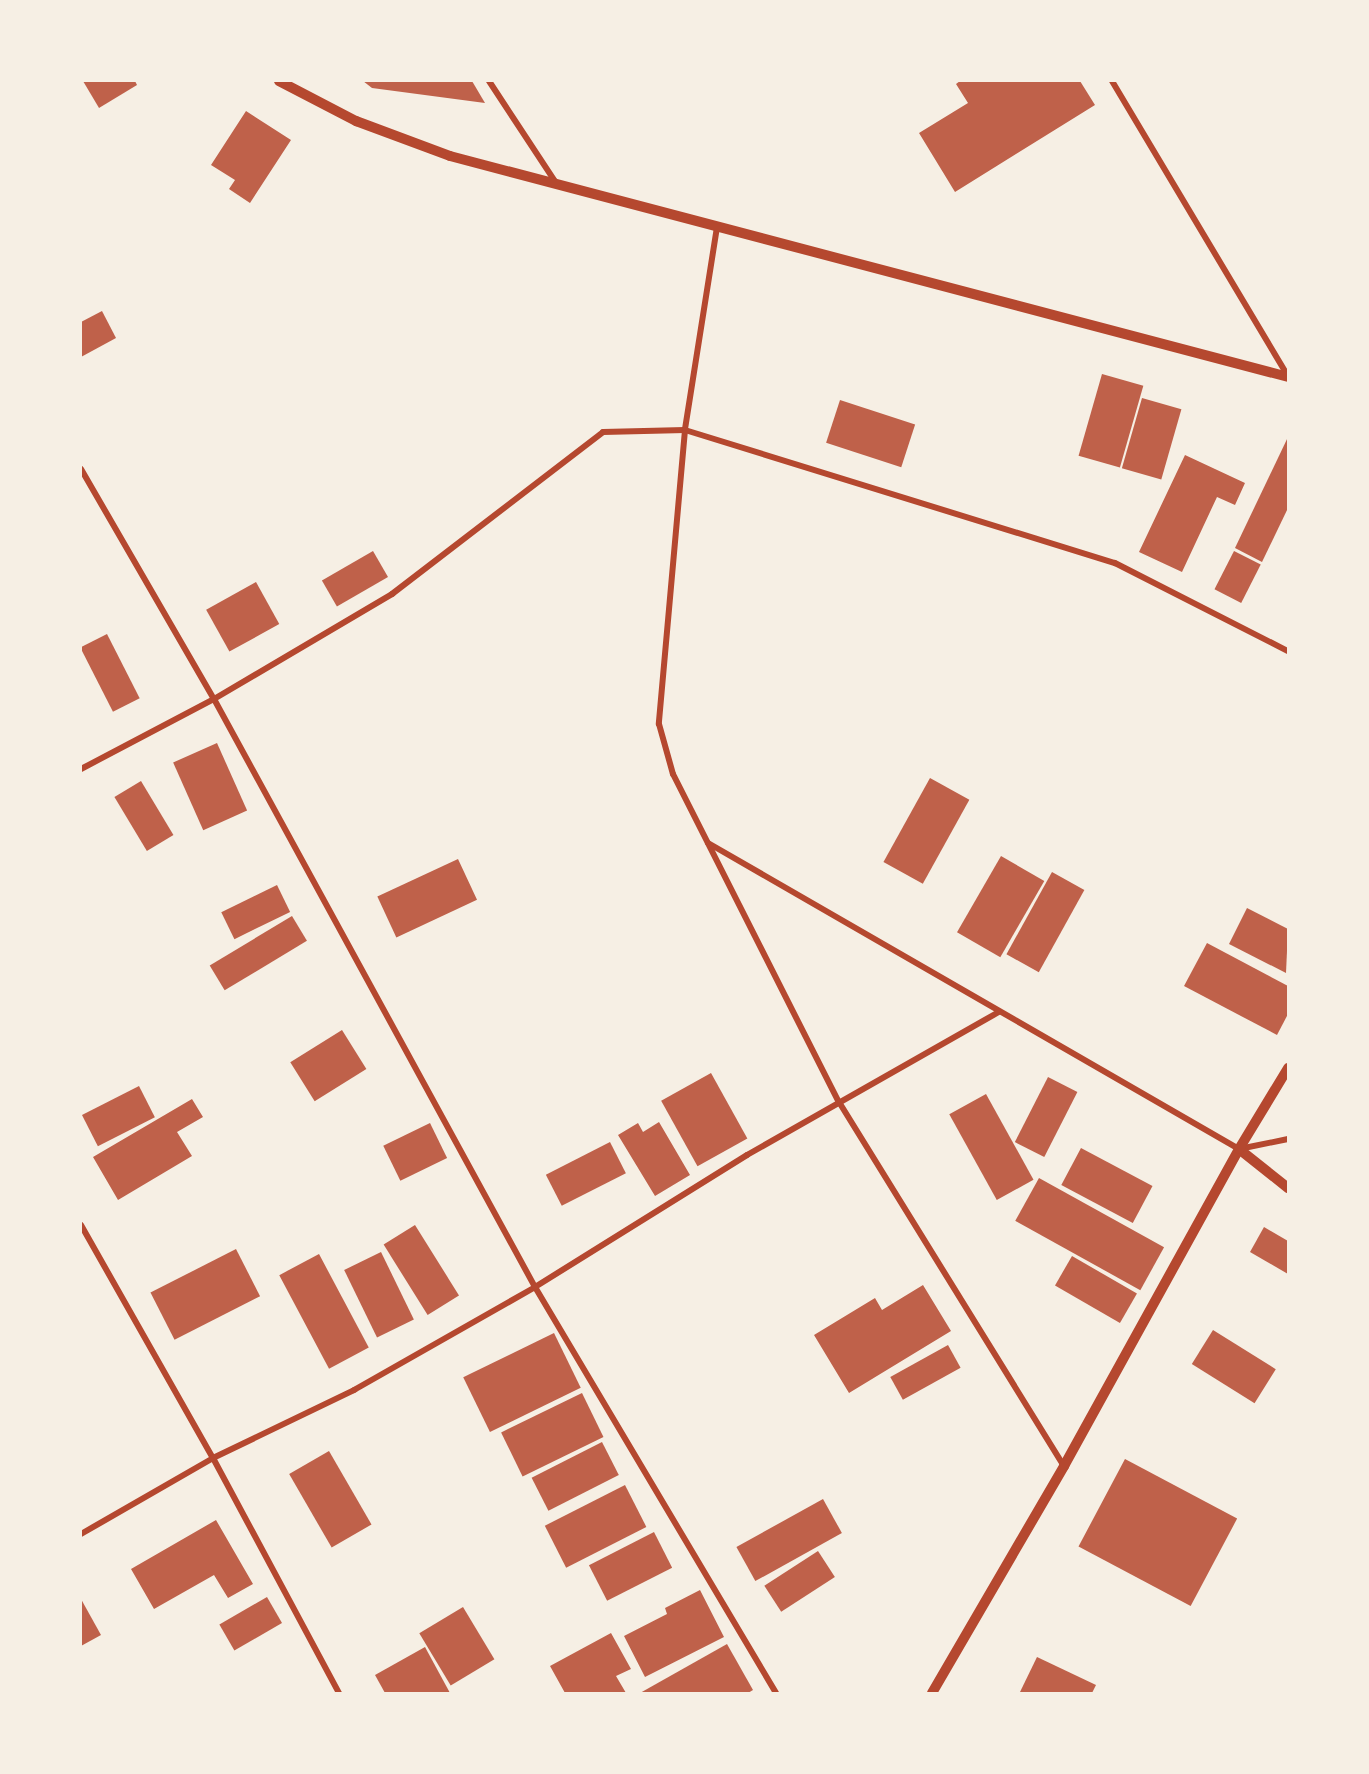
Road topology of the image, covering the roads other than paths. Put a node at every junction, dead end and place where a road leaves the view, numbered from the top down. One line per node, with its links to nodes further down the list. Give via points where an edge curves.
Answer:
1 (279, 81): 4 (street, via 356,121 450,156)
2 (489, 81): 4 (street)
3 (1112, 81): 6 (street)
4 (556, 183): 5 (street)
5 (717, 227): 6 (street); 7 (street)
6 (1288, 376)
7 (685, 430): 9 (street, via 1115,563); 10 (street, via 603,432 392,594); 12 (street, via 659,724 673,774)
8 (81, 469): 10 (street)
9 (1288, 651)
10 (214, 699): 11 (street); 20 (street)
11 (81, 769)
12 (708, 843): 13 (street); 15 (street)
13 (999, 1012): 15 (street); 17 (street)
14 (1288, 1068): 17 (street)
15 (838, 1102): 20 (street); 22 (street)
16 (1288, 1139): 17 (street)
17 (1239, 1149): 18 (street); 22 (street)
18 (1288, 1188)
19 (81, 1225): 21 (street)
20 (535, 1287): 21 (street, via 354,1390); 25 (street)
21 (213, 1458): 23 (street); 24 (street)
22 (1064, 1466): 26 (street)
23 (81, 1534)
24 (339, 1693)
25 (776, 1693)
26 (932, 1693)

